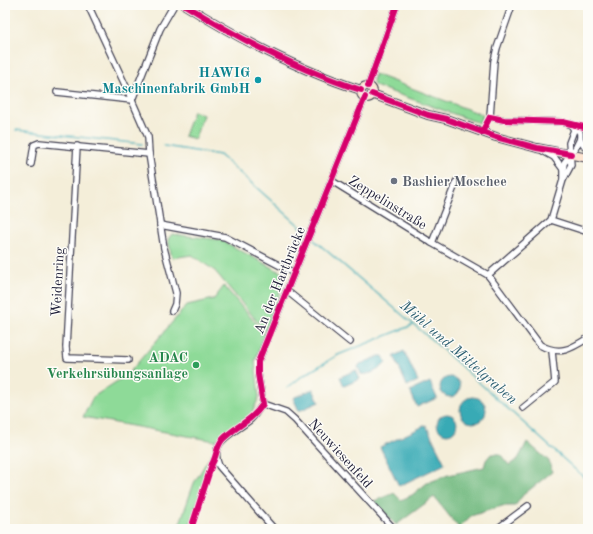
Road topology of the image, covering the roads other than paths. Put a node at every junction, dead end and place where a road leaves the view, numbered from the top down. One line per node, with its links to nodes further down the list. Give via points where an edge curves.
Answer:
1 (88, 5): 8 (street)
2 (174, 5): 8 (street, via 160,29)
3 (185, 5): 7 (main road, via 266,52)
4 (397, 5): 7 (street, An der Hartbrücke)
5 (512, 5): 9 (street, via 494,61 490,117)
6 (57, 92): 8 (street)
7 (367, 92): 12 (main road, via 428,115); 20 (street, An der Hartbrücke)
8 (132, 100): 14 (street, via 148,137)
9 (572, 124): 10 (street, via 579,129); 15 (street, via 574,130 569,143)
10 (580, 138): 13 (street); 15 (street)
11 (77, 146): 14 (street); 17 (street, via 36,143); 33 (street, Weidenring, via 66,334 67,358)
12 (537, 148): 15 (main road); 18 (street, via 554,157)
13 (588, 151)
14 (149, 154): 23 (street)
15 (571, 154): 16 (main road); 18 (street); 19 (street, via 571,165)
16 (588, 158)
17 (31, 164)
18 (563, 169): 19 (street)
19 (563, 180): 22 (street)
20 (332, 181): 25 (street, Zeppelinstraße); 26 (street, An der Hartbrücke)
21 (456, 182): 25 (street, Zeppelinstraße)
22 (551, 220): 24 (street); 27 (street)
23 (160, 225): 26 (street, via 225,238); 29 (street, via 176,293)
24 (588, 232)
25 (432, 243): 27 (street, Zeppelinstraße)
26 (294, 273): 28 (street, An der Hartbrücke)
27 (488, 275): 32 (street, via 540,346)
28 (287, 291): 31 (street, An der Hartbrücke); 34 (street, An der Hartbrücke, via 258,362)
29 (172, 311)
30 (588, 338): 32 (street, via 570,349)
31 (350, 342)
32 (552, 351): 35 (street, via 555,382)
33 (128, 360)
34 (263, 404): 37 (street, via 251,418 223,439 216,451 216,458 219,466); 38 (street, Neuwiesenfeld, via 286,412 295,420)
35 (523, 408)
36 (528, 506): 39 (street)
37 (274, 529)
38 (394, 529)
39 (497, 529)

